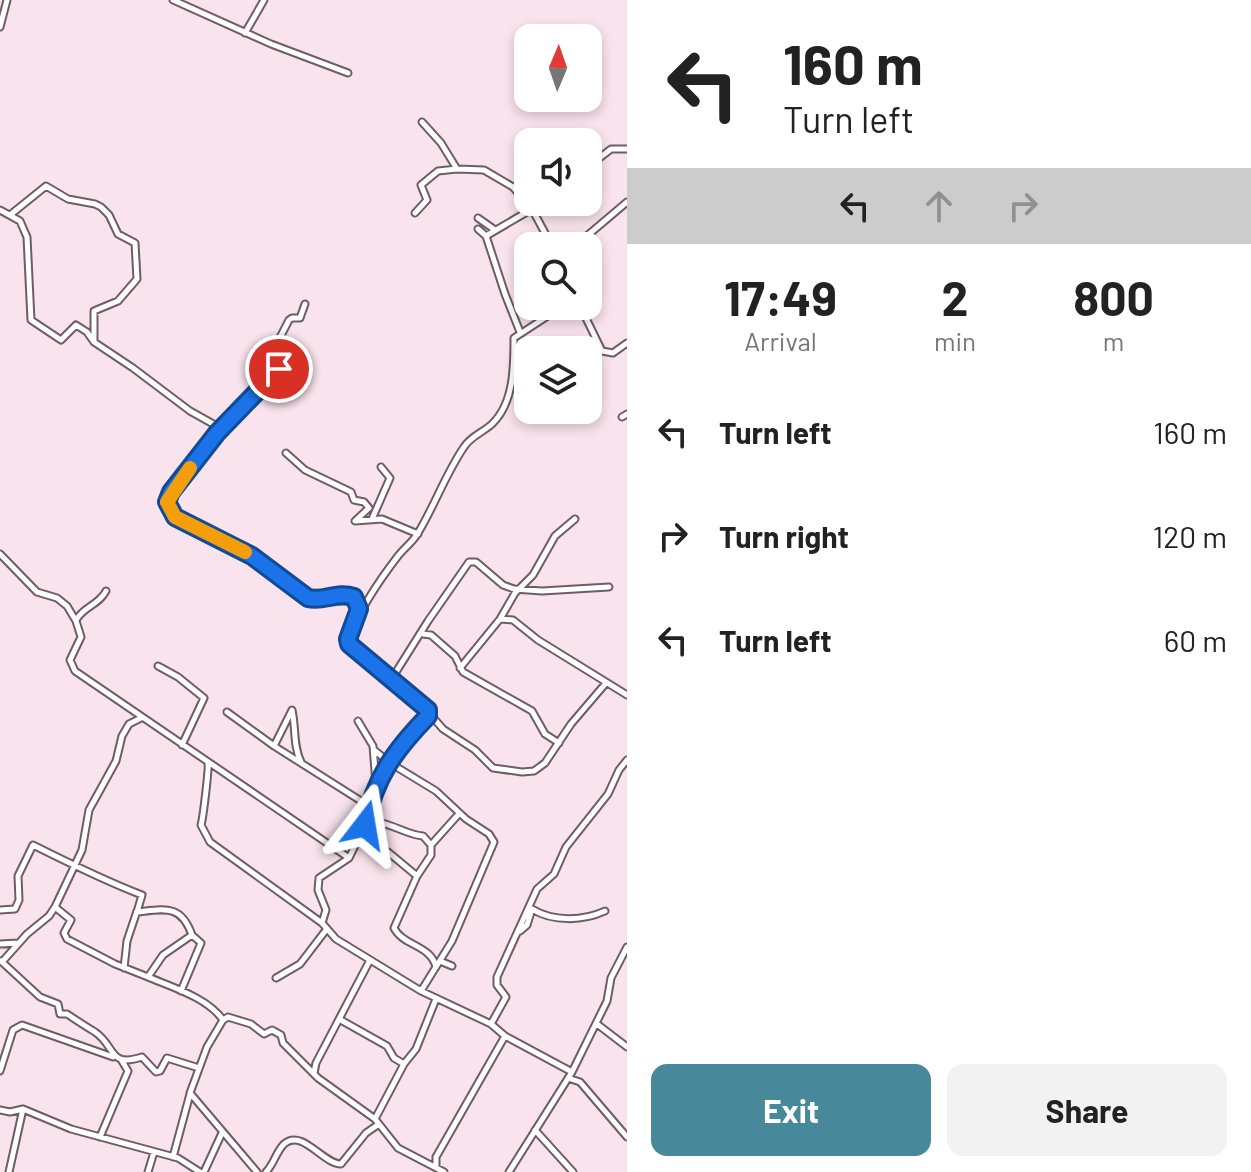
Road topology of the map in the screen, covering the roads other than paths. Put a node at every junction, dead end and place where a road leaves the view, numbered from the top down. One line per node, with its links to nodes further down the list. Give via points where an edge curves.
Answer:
1 (7, 0): 5 (street)
2 (173, 0): 4 (street)
3 (264, 0): 6 (street)
4 (181, 2): 6 (street)
5 (0, 27)
6 (245, 33): 7 (street)
7 (348, 73)
8 (422, 122): 11 (street)
9 (627, 149): 10 (street, via 611,149)
10 (602, 156)
11 (457, 169): 12 (street, via 484,170); 15 (street, via 438,171 424,181 420,188 427,200)
12 (514, 190)
13 (627, 202): 21 (street)
14 (0, 210): 16 (street)
15 (415, 213)
16 (10, 215): 27 (street, via 20,221 27,237 31,320 61,340 76,325); 27 (street, via 46,186 68,199 101,207 118,234 135,243 137,279 118,301 94,311)
17 (520, 216): 20 (street)
18 (478, 218): 20 (street)
19 (478, 229): 22 (street)
20 (495, 230): 22 (street)
21 (592, 232)
22 (486, 236): 26 (street)
23 (305, 304): 29 (street, via 300,318 289,320 269,359 279,369)
24 (540, 320): 26 (street)
25 (587, 320): 28 (street, via 602,351 613,353)
26 (520, 332): 34 (street, via 514,338 506,404 488,428 465,445)
27 (94, 342): 29 (street, via 215,425)
28 (627, 343)
29 (217, 433): 39 (street, via 171,492 167,502 175,517 252,556 308,598 346,594 358,601)
30 (286, 453): 32 (street, via 305,470 364,502 369,508 355,521)
31 (381, 467): 32 (street, via 389,483)
32 (372, 519): 34 (street)
33 (575, 519): 37 (street, via 555,536 533,575)
34 (418, 534): 39 (street)
35 (0, 554): 41 (street, via 32,588 67,606)
36 (609, 587): 37 (street)
37 (519, 588): 40 (street); 42 (street, via 503,585 469,562)
38 (106, 591): 41 (street)
39 (359, 609): 45 (street, via 349,644)
40 (500, 619): 44 (street); 46 (street, via 513,620)
41 (76, 621): 50 (street, via 81,637 71,667)
42 (422, 634): 44 (street, via 431,635 455,656); 45 (street)
43 (158, 666): 53 (street, via 204,698)
44 (460, 668): 52 (street, via 532,711 545,734)
45 (392, 683): 49 (street)
46 (606, 683): 47 (street); 52 (street)
47 (627, 695)
48 (227, 712): 54 (street)
49 (429, 713): 52 (street, via 493,768 534,771); 59 (street)
50 (141, 718): 53 (street); 67 (street, via 125,730 116,761 89,810)
51 (358, 721): 55 (street)
52 (559, 743)
53 (182, 745): 58 (street)
54 (274, 746): 57 (street); 57 (street, via 292,710 295,751)
55 (374, 750): 59 (street); 60 (street)
56 (627, 760): 75 (street, via 566,847 554,874 537,889)
57 (301, 762): 61 (street)
58 (208, 763): 66 (street); 73 (street, via 201,825 210,842)
59 (390, 763): 60 (street); 82 (street, via 436,791 494,842 458,929)
60 (376, 784): 61 (street)
61 (369, 806): 63 (street)
62 (457, 816): 65 (street)
63 (365, 825): 64 (street); 65 (street, via 379,821 423,836)
64 (360, 838): 66 (street); 68 (street)
65 (431, 845): 68 (street, via 431,855)
66 (349, 858): 73 (street, via 319,878 326,910)
67 (75, 866): 69 (street); 70 (street); 71 (street, via 33,845 18,876 15,909)
68 (417, 876): 82 (street, via 394,928)
69 (142, 895): 76 (street, via 137,912 177,912); 84 (street)
70 (55, 907): 77 (street); 84 (street, via 71,920 64,937)
71 (0, 910)
72 (605, 911): 75 (street, via 583,920 532,909)
73 (322, 923): 74 (street)
74 (326, 930): 80 (street); 86 (street, via 300,964)
75 (519, 931): 92 (street, via 497,977 506,997)
76 (192, 935): 85 (street, via 163,955); 87 (street, via 201,943)
77 (19, 943): 78 (street); 81 (street)
78 (0, 944)
79 (627, 947): 93 (street)
80 (370, 960): 88 (street); 90 (street)
81 (1, 961): 96 (street, via 40,997 58,1004 60,1014 96,1033)
82 (437, 962): 83 (street); 88 (street)
83 (452, 966)
84 (124, 968): 85 (street)
85 (148, 977): 87 (street)
86 (276, 978)
87 (181, 991): 91 (street)
88 (421, 991): 89 (street)
89 (436, 999): 92 (street); 97 (street, via 416,1049)
90 (339, 1019): 97 (street, via 387,1046); 101 (street)
91 (223, 1020): 98 (street); 101 (street, via 237,1018 264,1034 272,1030 281,1035)
92 (491, 1024): 94 (street)
93 (597, 1024): 95 (street); 100 (street)
94 (505, 1036): 100 (street); 113 (street, via 436,1157)
95 (627, 1047)
96 (121, 1059): 98 (street, via 133,1062 142,1057 156,1072 167,1058); 99 (street, via 22,1025 13,1030); 109 (street, via 128,1071)
97 (404, 1064): 106 (street)
98 (199, 1068): 103 (street)
99 (0, 1071)
100 (572, 1072): 102 (street)
101 (314, 1074): 106 (street)
102 (568, 1078): 107 (street); 110 (street, via 580,1082)
103 (190, 1093): 108 (street); 112 (street)
104 (23, 1109): 105 (street); 109 (street); 114 (street)
105 (0, 1110)
106 (377, 1121): 113 (street, via 398,1148); 118 (street, via 341,1164 292,1141 282,1146)
107 (535, 1130): 120 (street); 121 (street)
108 (222, 1133): 116 (street); 117 (street)
109 (100, 1137): 111 (street)
110 (627, 1137)
111 (154, 1152): 112 (street); 115 (street)
112 (173, 1157): 116 (street)
113 (436, 1168): 119 (street)
114 (9, 1172)
115 (148, 1172)
116 (202, 1172)
117 (257, 1172)
118 (266, 1172)
119 (444, 1172)
120 (509, 1172)
121 (573, 1172)

